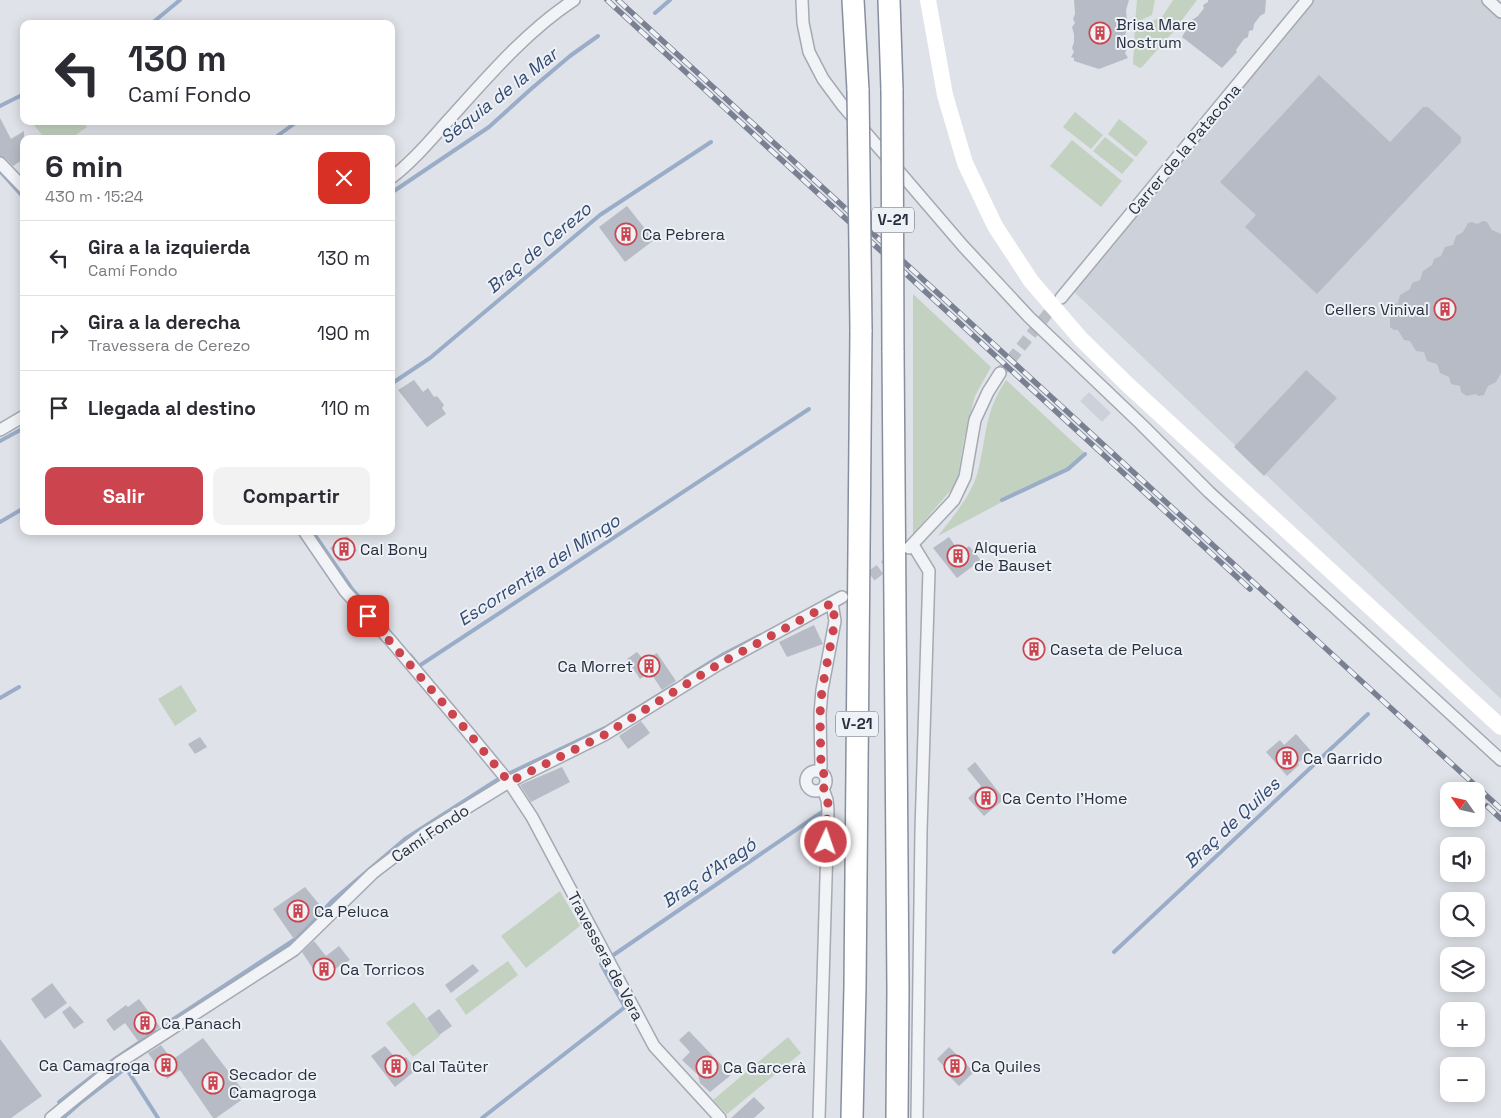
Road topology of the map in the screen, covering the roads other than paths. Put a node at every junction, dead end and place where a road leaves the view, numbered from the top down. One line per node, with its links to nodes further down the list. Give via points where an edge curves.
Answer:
1 (802, 0): 18 (street, via 809,52 823,79 963,246 1029,317 1208,492)
2 (853, 0): 25 (highway, V-21, bridge, via 858,90 861,330)
3 (889, 0): 26 (highway, V-21, bridge)
4 (928, 0): 17 (main road, via 944,95 965,163 995,226 1031,281 1081,339 1129,386)
5 (1307, 0): 12 (street, Carrer de la Patacona)
6 (1488, 0): 8 (street)
7 (572, 1): 10 (street, via 525,38)
8 (1501, 12)
9 (0, 163): 11 (street)
10 (395, 174)
11 (20, 184)
12 (1061, 298)
13 (1000, 373): 27 (street, via 975,420 965,477 954,500 911,547 929,571)
14 (20, 418): 15 (street)
15 (0, 430)
16 (307, 535): 20 (street, Travessera de Vera, via 345,591)
17 (1501, 727)
18 (1501, 760)
19 (820, 771): 20 (street, Camí Fondo, via 822,690 837,600 719,664 604,735); 21 (street, via 827,778); 21 (street, via 812,771 806,782 812,790)
20 (509, 782): 22 (street, Camí Fondo, via 424,834 373,873 294,950 120,1062); 23 (street, Travessera de Vera, via 532,817 654,1046)
21 (823, 789): 24 (street, via 828,810)
22 (51, 1118)
23 (720, 1118)
24 (819, 1118)
25 (852, 1118)
26 (897, 1118)
27 (917, 1118)

